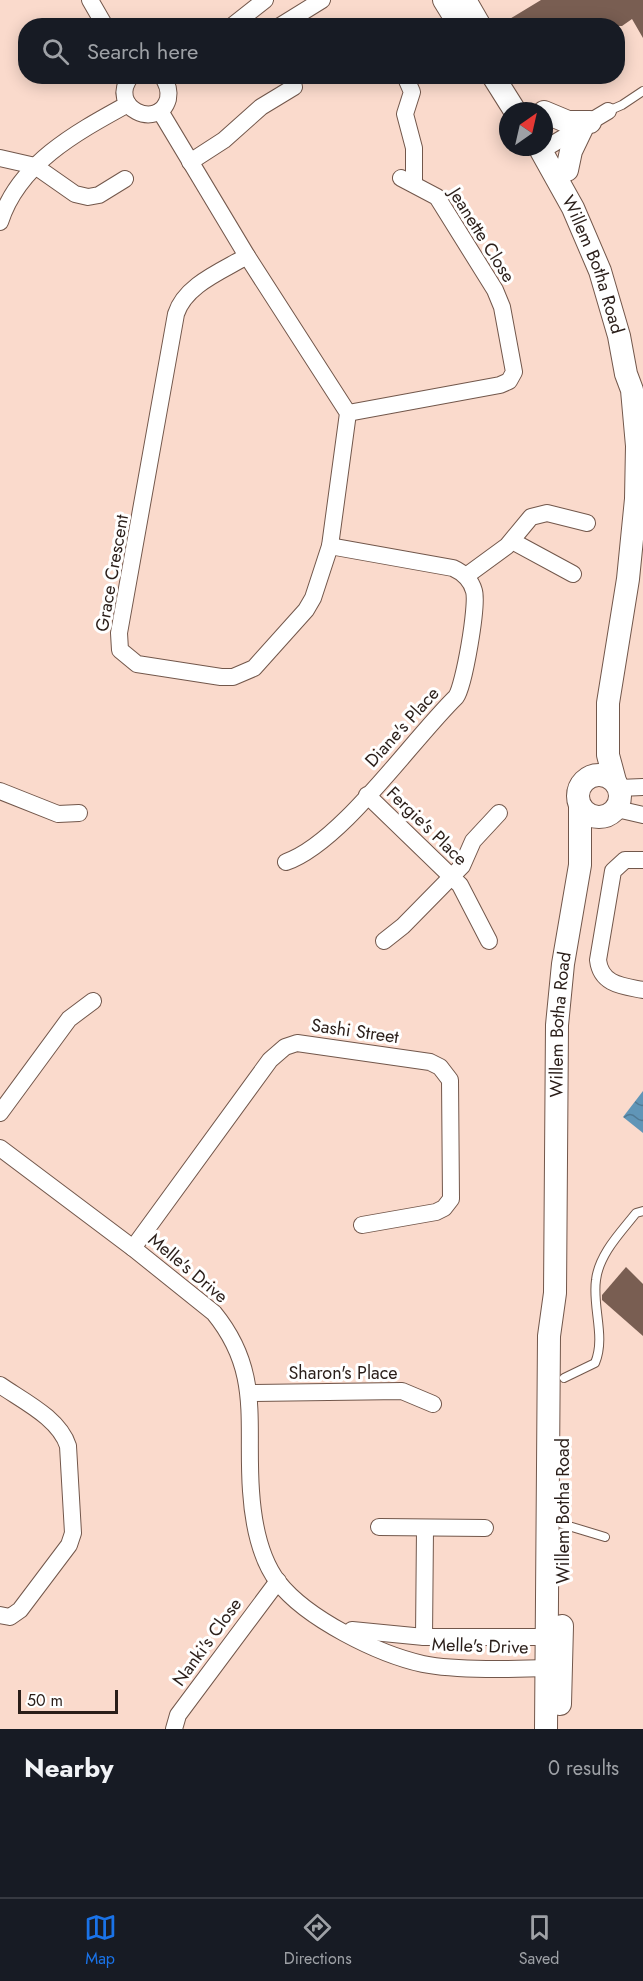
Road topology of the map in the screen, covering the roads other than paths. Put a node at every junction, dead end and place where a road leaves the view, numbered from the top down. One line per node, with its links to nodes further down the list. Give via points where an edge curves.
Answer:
1 (90, 0): 6 (street)
2 (266, 0): 7 (street)
3 (444, 0): 9 (street)
4 (465, 0): 10 (street)
5 (319, 1): 8 (street)
6 (100, 18)
7 (242, 18)
8 (292, 18)
9 (455, 18)
10 (475, 18)
11 (127, 84): 20 (street, via 124,91)
12 (167, 84): 21 (street, via 169,96)
13 (408, 84): 35 (street, Jeanette Close, via 412,92 405,114 414,148 407,181 437,196 495,290 514,372 509,381 500,385)
14 (502, 84): 18 (street)
15 (517, 84): 19 (street)
16 (294, 87): 28 (street, via 261,107 224,141)
17 (643, 91): 23 (lane)
18 (523, 102)
19 (527, 102)
20 (128, 104): 21 (street, via 139,113); 29 (street, via 72,136)
21 (160, 111): 28 (street)
22 (553, 117): 23 (street, via 568,122)
23 (594, 120): 24 (street); 30 (street, via 571,151)
24 (553, 139)
25 (553, 154): 30 (street, Willem Botha Road)
26 (550, 156): 34 (street, Willem Botha Road, via 600,271)
27 (0, 158): 29 (street)
28 (190, 162): 33 (street)
29 (35, 166): 31 (street, via 75,194 88,197 99,195); 32 (street)
30 (567, 170): 34 (street, Willem Botha Road, via 598,232 623,298 637,373)
31 (125, 178)
32 (0, 222)
33 (247, 256): 35 (street); 38 (street, Grace Crescent, via 190,291 178,307 120,650 137,664 150,667 221,677 248,671 306,610)
34 (632, 390): 41 (street, Willem Botha Road, via 636,499)
35 (348, 413): 38 (street, Grace Crescent)
36 (587, 523): 37 (street, via 539,514 526,522)
37 (512, 542): 39 (street); 40 (street)
38 (330, 546): 40 (street, via 453,568)
39 (573, 574)
40 (466, 576): 45 (street, Diane's Place, via 475,600 460,691)
41 (608, 703): 42 (street, Willem Botha Road); 46 (street, Willem Botha Road, via 608,755)
42 (584, 780): 46 (street, via 603,775); 47 (street, via 578,792)
43 (643, 788): 46 (street)
44 (0, 791): 48 (street, via 58,814)
45 (367, 795): 52 (street, Diane's Place, via 315,847); 54 (street, Fergie's Place)
46 (614, 799): 47 (street, via 591,815); 50 (street); 53 (street, Willem Botha Road)
47 (580, 806): 53 (street, Willem Botha Road)
48 (79, 813)
49 (499, 813): 54 (street, via 473,841)
50 (643, 815)
51 (643, 860): 57 (street, via 625,860 613,871 598,960 601,974 612,983)
52 (286, 862)
53 (579, 865): 64 (street, Willem Botha Road, via 557,1025)
54 (456, 881): 55 (street); 56 (street, Fergie's Place)
55 (384, 941)
56 (489, 941)
57 (643, 990)
58 (93, 1000): 59 (street, via 69,1019)
59 (0, 1113)
60 (0, 1148): 63 (street, Melle's Drive)
61 (643, 1211): 65 (lane, via 636,1213 604,1255 597,1271 599,1342 595,1363)
62 (362, 1225): 63 (street, Sashi Street, via 436,1212 451,1199 450,1080 430,1062 297,1043 285,1047 270,1060)
63 (134, 1248): 67 (street, Melle's Drive, via 214,1313 230,1335)
64 (555, 1293): 65 (street, Willem Botha Road, via 561,1316); 78 (street, Willem Botha Road, via 549,1335)
65 (564, 1378): 69 (street, Willem Botha Road)
66 (0, 1385): 75 (street, via 65,1435 73,1533 62,1557 20,1610 10,1617)
67 (250, 1393): 68 (street, Sharon's Place, via 402,1391); 74 (street, Melle's Drive, via 255,1529)
68 (433, 1404)
69 (562, 1524): 73 (lane); 78 (street, Willem Botha Road)
70 (379, 1527): 72 (street)
71 (485, 1528): 72 (street)
72 (425, 1529): 77 (street)
73 (605, 1537)
74 (278, 1581): 76 (street, Melle's Drive); 80 (street, Nanki's Close, via 178,1715)
75 (0, 1615)
76 (334, 1625): 77 (street, Melle's Drive); 79 (street, Melle's Drive, via 379,1649 426,1665)
77 (424, 1637): 78 (street, Melle's Drive)
78 (555, 1637): 79 (street, Willem Botha Road)
79 (553, 1668): 81 (street, Willem Botha Road); 82 (street, Willem Botha Road)
80 (174, 1729)
81 (546, 1729)
82 (559, 1729)

